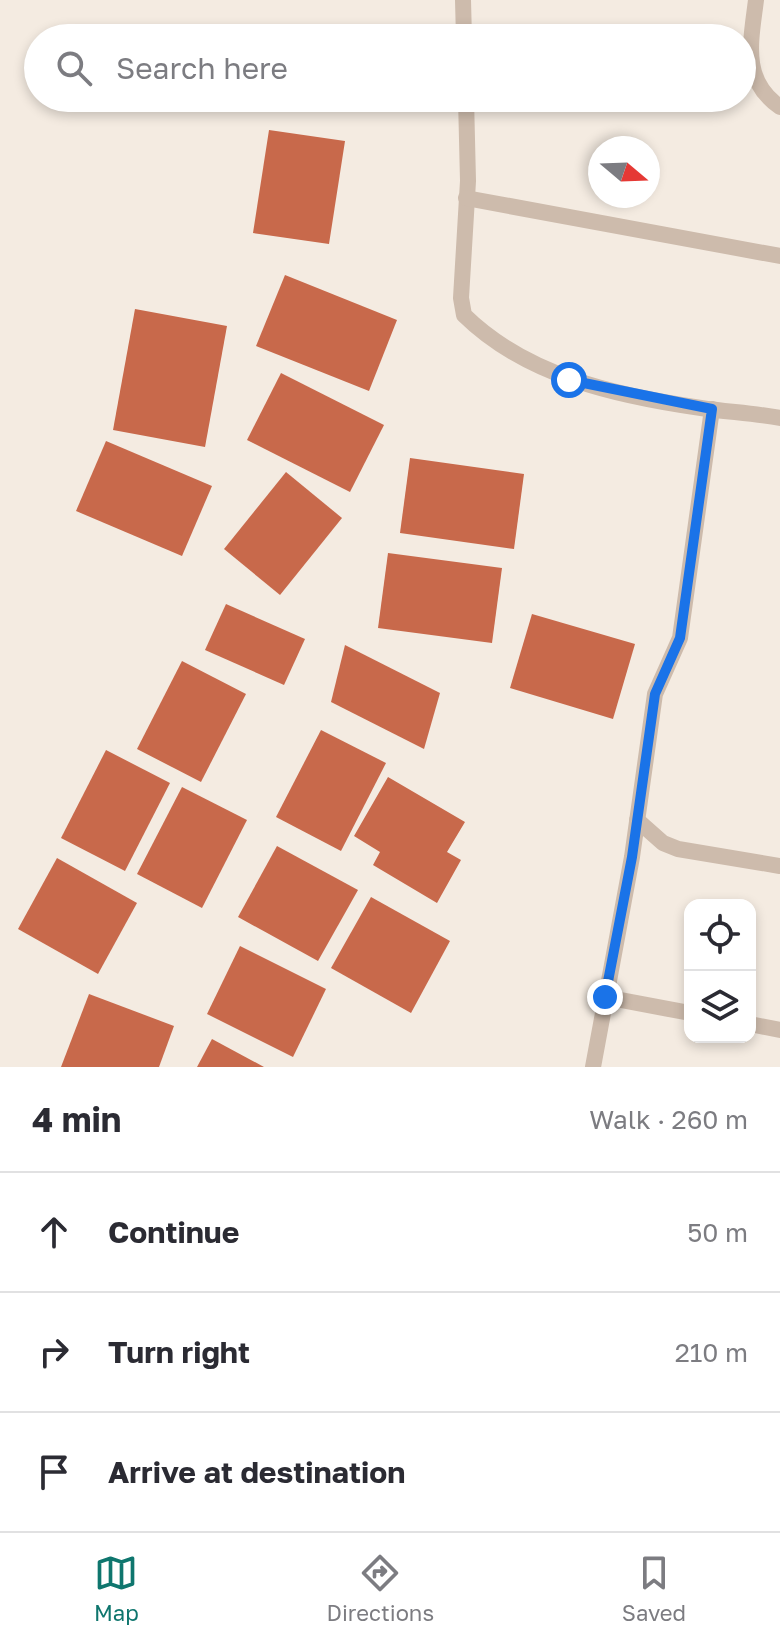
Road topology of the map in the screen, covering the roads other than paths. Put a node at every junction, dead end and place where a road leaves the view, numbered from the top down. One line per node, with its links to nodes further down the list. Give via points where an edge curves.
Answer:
1 (463, 0): 3 (street)
2 (756, 0): 4 (street)
3 (464, 24)
4 (754, 24)
5 (756, 80): 6 (street)
6 (780, 107)
7 (466, 112): 8 (street)
8 (466, 198): 9 (street); 10 (street, via 461,298 464,315 473,324 569,380)
9 (780, 256)
10 (712, 409): 11 (street); 12 (street, via 680,638 655,694)
11 (780, 418)
12 (637, 820): 13 (street, via 678,849); 14 (street)
13 (780, 866)
14 (605, 997): 15 (street); 18 (street)
15 (684, 1012)
16 (756, 1025): 17 (street)
17 (780, 1030)
18 (593, 1067)

